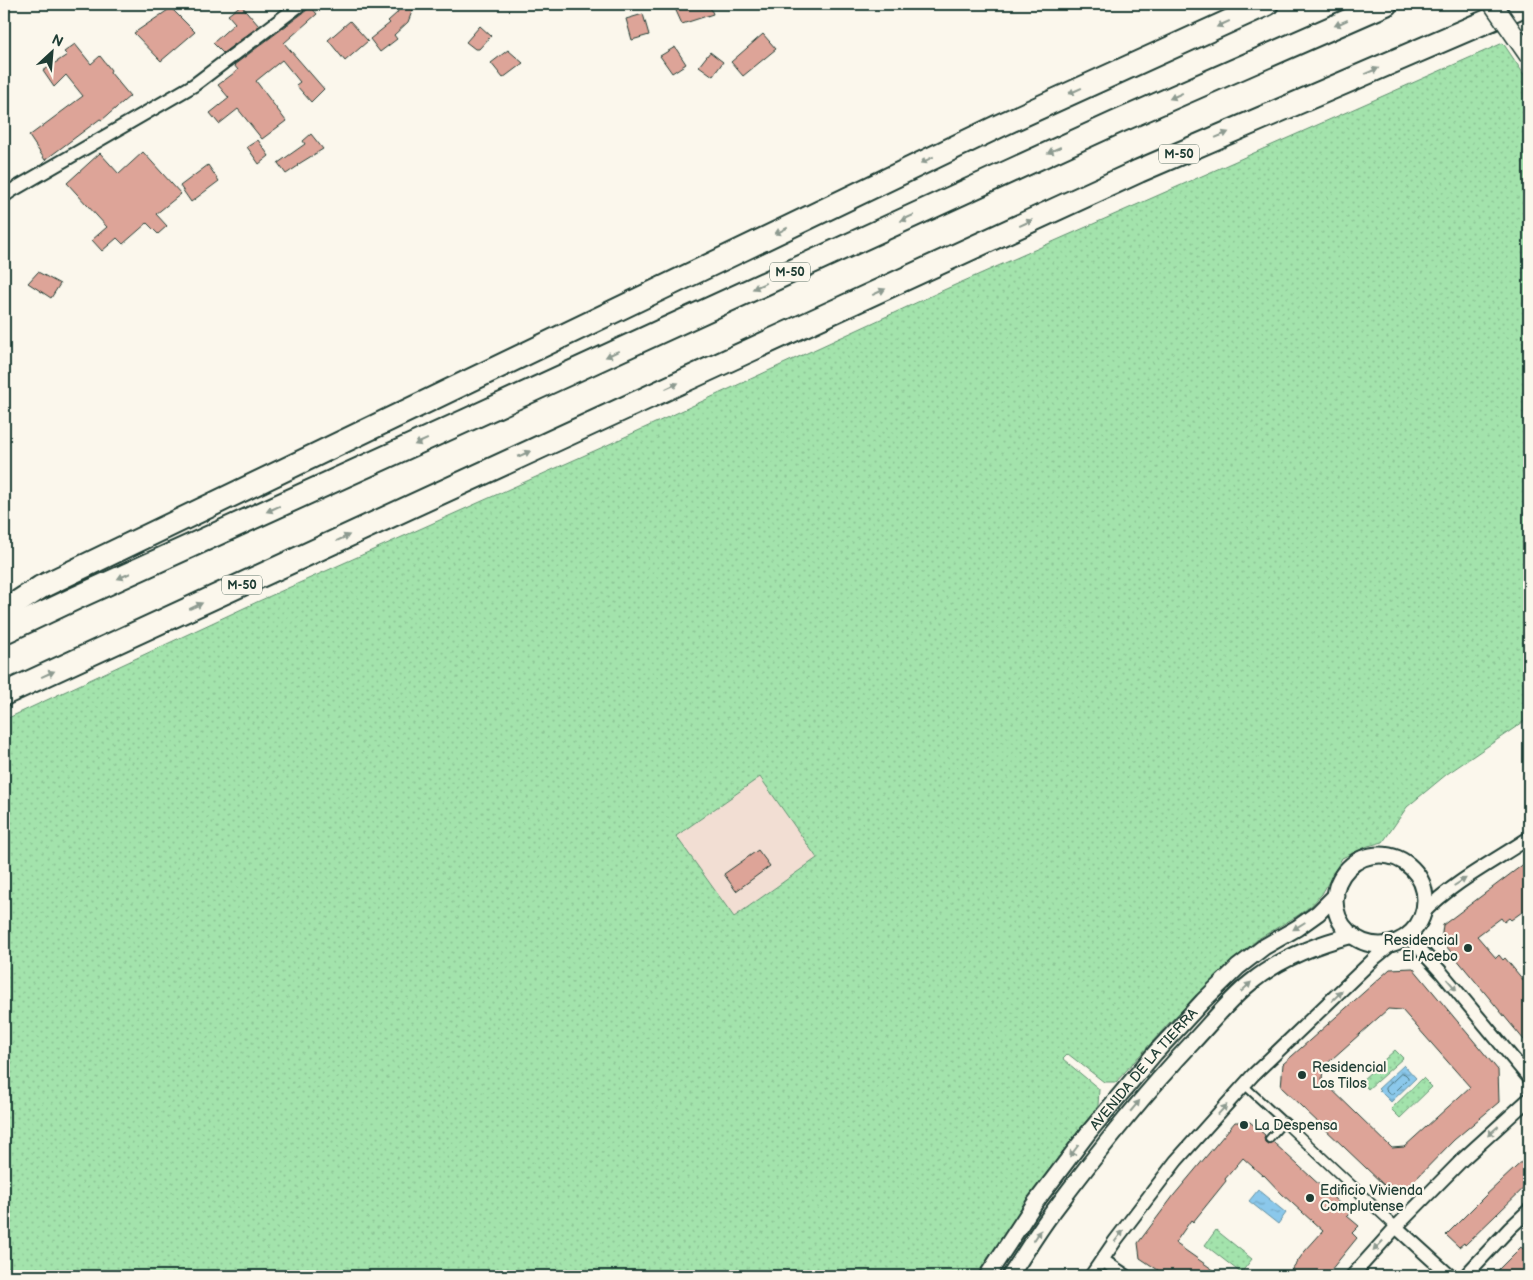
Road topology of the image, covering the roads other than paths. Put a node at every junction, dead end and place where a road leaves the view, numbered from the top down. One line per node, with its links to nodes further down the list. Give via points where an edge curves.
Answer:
1 (301, 4): 7 (street, via 194,85)
2 (1267, 4): 8 (highway, one-way to 8, via 842,201 41,587)
3 (1386, 4): 9 (highway, M-50, one-way to 9, via 1115,123)
4 (1493, 4): 6 (main road, bridge)
5 (1528, 4): 10 (highway, M-50, one-way to 5, via 1139,171)
6 (1529, 56)
7 (4, 196)
8 (4, 610)
9 (4, 632)
10 (4, 694)
11 (1529, 838): 13 (street, one-way to 11, via 1450,889)
12 (1336, 895): 13 (street, via 1345,872 1354,864 1377,855 1392,857 1406,863 1417,874 1423,886); 14 (street, via 1339,917); 25 (street, AVENIDA DE LA TIERRA, one-way to 25, via 1318,914 1264,946 1203,1001 1088,1132 1035,1203)
13 (1423, 913): 15 (street)
14 (1353, 936): 16 (street, via 1379,945); 26 (street, AVENIDA DE LA TIERRA, one-way to 14, via 1051,1214 1109,1139 1169,1067 1250,983 1311,948)
15 (1408, 936): 16 (street); 17 (street, one-way to 17)
16 (1393, 943): 18 (street, one-way to 16)
17 (1529, 1078)
18 (1244, 1085): 20 (lane); 24 (street, one-way to 18, via 1176,1161)
19 (1529, 1099): 23 (street, one-way to 23, via 1463,1159)
20 (1284, 1122): 21 (lane); 23 (street)
21 (1269, 1139)
22 (1529, 1210): 31 (street)
23 (1396, 1227): 29 (street, one-way to 29); 30 (street)
24 (1102, 1260): 27 (street); 28 (street)
25 (987, 1276)
26 (1010, 1276)
27 (1092, 1276)
28 (1126, 1276)
29 (1352, 1276)
30 (1450, 1276)
31 (1465, 1276)

